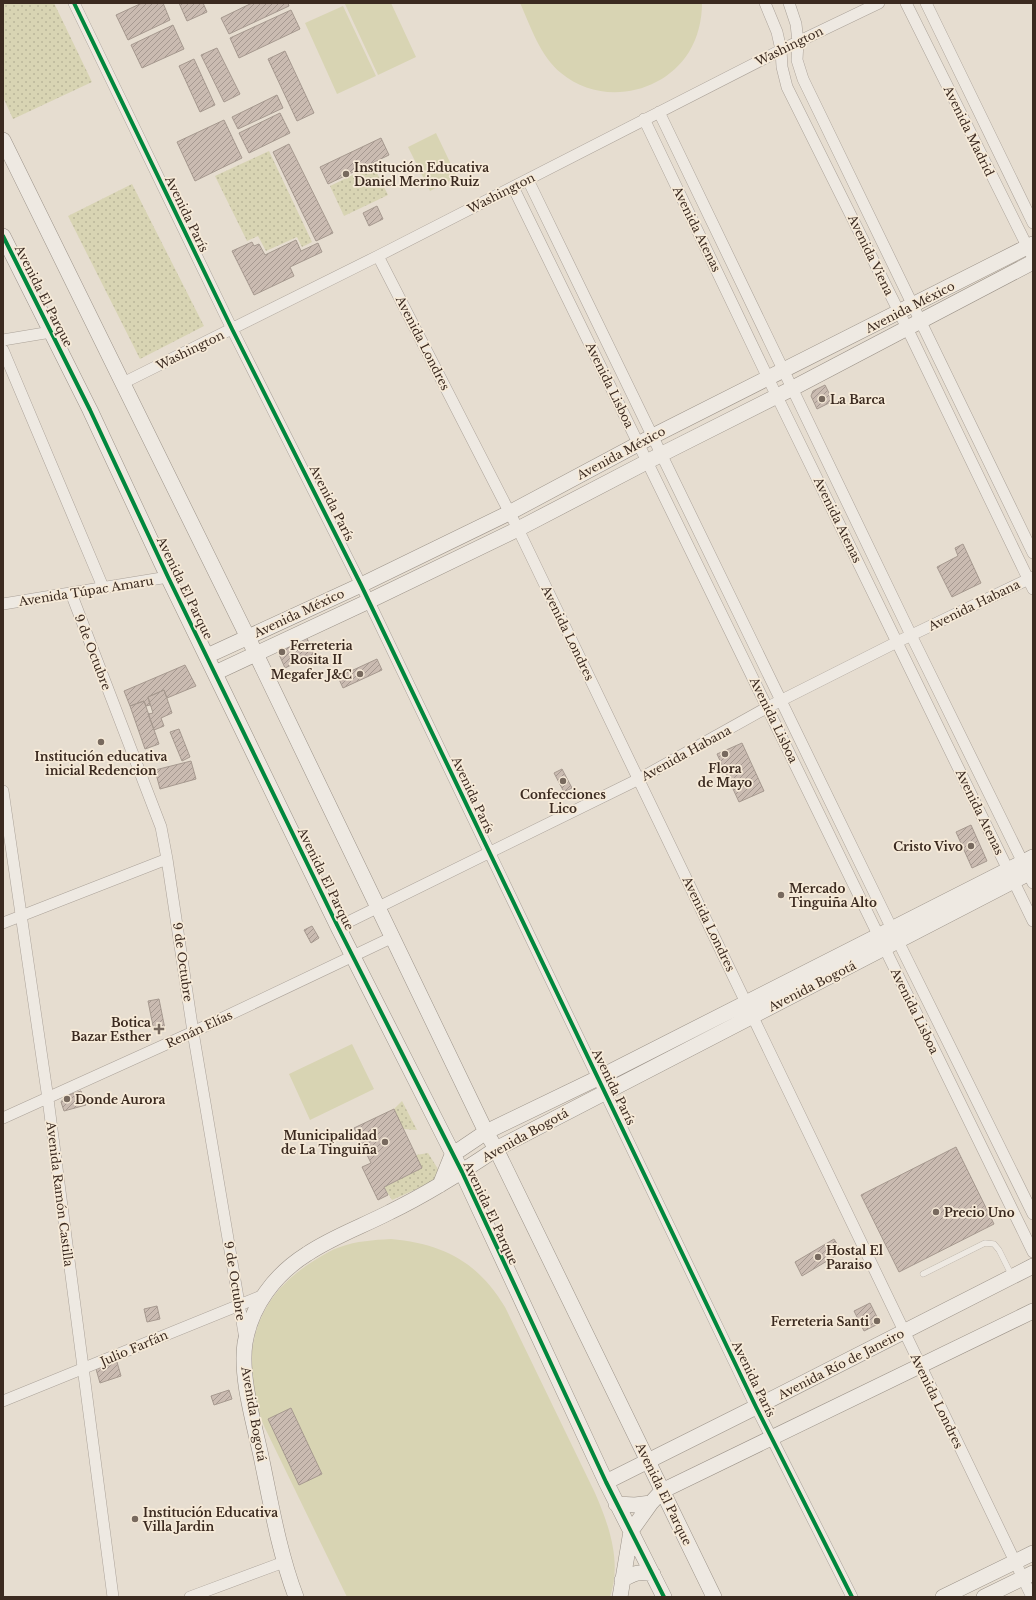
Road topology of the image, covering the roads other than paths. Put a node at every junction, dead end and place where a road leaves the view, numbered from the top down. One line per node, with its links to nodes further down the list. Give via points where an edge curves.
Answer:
1 (74, 3): 23 (street, Avenida París)
2 (765, 3): 8 (street, Avenida Viena, via 777,32)
3 (788, 3): 7 (street, Avenida Viena, via 796,24)
4 (879, 3): 7 (street, Washington)
5 (906, 3): 16 (street, Avenida Madrid)
6 (926, 3): 14 (street, Avenida Madrid)
7 (798, 42): 8 (street, Washington); 19 (street, Avenida Viena, via 797,60 803,78)
8 (781, 50): 9 (street, Washington); 20 (street, Avenida Viena, via 787,87)
9 (659, 112): 10 (street, Washington); 27 (street, Avenida Atenas)
10 (644, 119): 12 (street, Washington); 28 (street, Avenida Atenas)
11 (3, 140): 29 (street, Avenida El Parque)
12 (528, 180): 13 (street, Washington); 32 (street, Avenida Lisboa)
13 (513, 187): 17 (street, Washington); 33 (street, Avenida Lisboa)
14 (1033, 223)
15 (3, 236): 24 (street, Avenida El Parque)
16 (1031, 250): 19 (street, Avenida México)
17 (378, 256): 23 (street, Washington); 36 (street, Avenida Londres)
18 (1033, 262): 21 (street, Avenida México)
19 (913, 306): 20 (street, Avenida México); 21 (street, Avenida Viena)
20 (899, 313): 22 (street, Avenida Viena); 27 (street, Avenida México)
21 (920, 321): 22 (street, Avenida México); 38 (street, Avenida Viena)
22 (907, 328): 30 (street, Avenida México); 40 (street, Avenida Viena)
23 (232, 329): 29 (street, Washington); 41 (street, Avenida París)
24 (51, 332): 25 (street); 39 (street, Avenida El Parque)
25 (3, 340)
26 (3, 350): 42 (street)
27 (783, 370): 28 (street, Avenida México); 30 (street, Avenida Atenas)
28 (768, 378): 31 (street, Avenida Atenas); 32 (street, Avenida México)
29 (122, 383): 47 (street, Avenida El Parque)
30 (793, 388): 31 (street, Avenida México); 46 (street, Avenida Atenas)
31 (778, 395): 34 (street, Avenida México); 48 (street, Avenida Atenas)
32 (653, 436): 33 (street, Avenida México); 34 (street, Avenida Lisboa)
33 (639, 444): 35 (street, Avenida Lisboa); 36 (street, Avenida México)
34 (662, 454): 35 (street, Avenida México); 52 (street, Avenida Lisboa)
35 (648, 461): 37 (street, Avenida México); 53 (street, Avenida Lisboa)
36 (509, 513): 37 (street, Avenida Londres); 41 (street, Avenida México)
37 (518, 529): 44 (street, Avenida México); 54 (street, Avenida Londres)
38 (1033, 553)
39 (168, 577): 42 (street, Avenida Túpac Amaru); 50 (street, Avenida El Parque)
40 (1031, 582): 46 (street, Avenida Habana)
41 (362, 584): 44 (street, Avenida París); 47 (street, Avenida México)
42 (103, 587): 43 (street, Avenida Túpac Amaru)
43 (71, 593): 45 (street, Avenida Túpac Amaru); 57 (street, 9 de Octubre, via 161,827)
44 (369, 601): 49 (street, Avenida México); 56 (street, Avenida París)
45 (3, 604)
46 (911, 635): 48 (street, Avenida Habana); 58 (street, Avenida Atenas)
47 (246, 637): 49 (street, Avenida El Parque); 50 (street, Avenida México)
48 (897, 642): 52 (street, Avenida Habana); 59 (street, Avenida Atenas)
49 (256, 654): 51 (street, Avenida México); 60 (street, Avenida El Parque)
50 (207, 656): 51 (street, Avenida El Parque)
51 (215, 673): 64 (street, Avenida El Parque)
52 (781, 701): 53 (street, Avenida Habana); 65 (street, Avenida Lisboa)
53 (768, 708): 54 (street, Avenida Habana); 67 (street, Avenida Lisboa)
54 (639, 780): 56 (street, Avenida Habana); 69 (street, Avenida Londres)
55 (3, 791): 61 (street, Avenida Ramón Castilla)
56 (490, 853): 60 (street, Avenida Habana); 71 (street, Avenida París)
57 (168, 859): 61 (street); 70 (street, 9 de Octubre)
58 (1030, 869): 59 (street, Avenida Bogotá)
59 (1011, 875): 62 (street, Avenida Atenas); 65 (street, Avenida Bogotá)
60 (379, 908): 64 (street, Avenida Habana); 66 (street, Avenida El Parque)
61 (20, 917): 63 (street); 73 (street, Avenida Ramón Castilla)
62 (1033, 921)
63 (3, 923)
64 (338, 927): 68 (street, Avenida El Parque)
65 (895, 935): 67 (street, Avenida Bogotá); 80 (street, Avenida Lisboa)
66 (393, 937): 68 (street, Renán Elías); 75 (street, Avenida El Parque)
67 (882, 942): 69 (street, Avenida Bogotá); 81 (street, Avenida Lisboa)
68 (353, 956): 70 (street, Renán Elías); 77 (street, Avenida El Parque)
69 (750, 1010): 71 (street, Avenida Bogotá); 72 (street, Avenida Bogotá); 88 (street, Avenida Londres)
70 (193, 1032): 73 (street, Renán Elías); 86 (street, 9 de Octubre)
71 (598, 1078): 72 (street, Avenida París); 75 (street, Avenida Bogotá)
72 (605, 1092): 76 (street, Avenida Bogotá); 93 (street, Avenida París)
73 (48, 1099): 74 (street, Renán Elías); 91 (street, Avenida Ramón Castilla)
74 (3, 1118)
75 (491, 1130): 76 (street, Avenida El Parque); 77 (street, Avenida Bogotá)
76 (496, 1148): 78 (street, Avenida Bogotá); 95 (street, Avenida El Parque)
77 (452, 1155): 78 (street, Avenida El Parque); 79 (street)
78 (462, 1172): 79 (street, Avenida Bogotá); 96 (street, Avenida El Parque)
79 (440, 1185): 85 (street, Avenida Bogotá, via 307,1254 283,1272)
80 (1033, 1214)
81 (1033, 1252)
82 (1033, 1266): 84 (street, Avenida Río de Janeiro)
83 (923, 1274): 84 (lane, via 985,1243 994,1244 999,1250)
84 (1012, 1277): 88 (street, Avenida Río de Janeiro)
85 (264, 1295): 86 (street, Julio Farfán); 89 (street, Avenida Bogotá, via 252,1317)
86 (239, 1305): 89 (street, 9 de Octubre); 91 (street, Julio Farfán)
87 (1033, 1311): 90 (street)
88 (904, 1331): 90 (street, Avenida Londres); 93 (street, Avenida Río de Janeiro)
89 (245, 1344): 102 (street, Avenida Bogotá, via 244,1365 250,1402)
90 (921, 1366): 94 (street); 103 (street, Avenida Londres)
91 (83, 1369): 92 (street, Julio Farfán); 107 (street, Avenida Ramón Castilla)
92 (3, 1401)
93 (756, 1407): 94 (street, Avenida París); 95 (street, Avenida Río de Janeiro)
94 (772, 1437): 97 (street); 113 (street, Avenida París)
95 (648, 1461): 96 (street, Avenida Río de Janeiro); 97 (street, Avenida El Parque)
96 (606, 1482): 99 (street, Avenida El Parque)
97 (662, 1491): 98 (street); 112 (street, Avenida El Parque)
98 (651, 1503): 99 (street); 100 (street)
99 (616, 1504): 100 (street, Avenida El Parque)
100 (631, 1531): 104 (street, Avenida El Parque); 106 (street)
101 (1033, 1553): 103 (street)
102 (284, 1562): 108 (street); 109 (street, Avenida Bogotá)
103 (1014, 1562): 105 (street, Avenida Londres); 114 (street)
104 (653, 1574): 106 (street, via 642,1572); 111 (street, Avenida El Parque)
105 (1028, 1576): 115 (street); 116 (street, Avenida Londres)
106 (622, 1580): 110 (street)
107 (113, 1597)
108 (190, 1597)
109 (296, 1597)
110 (620, 1597)
111 (664, 1597)
112 (714, 1597)
113 (852, 1597)
114 (943, 1597)
115 (984, 1597)
116 (1032, 1597)

